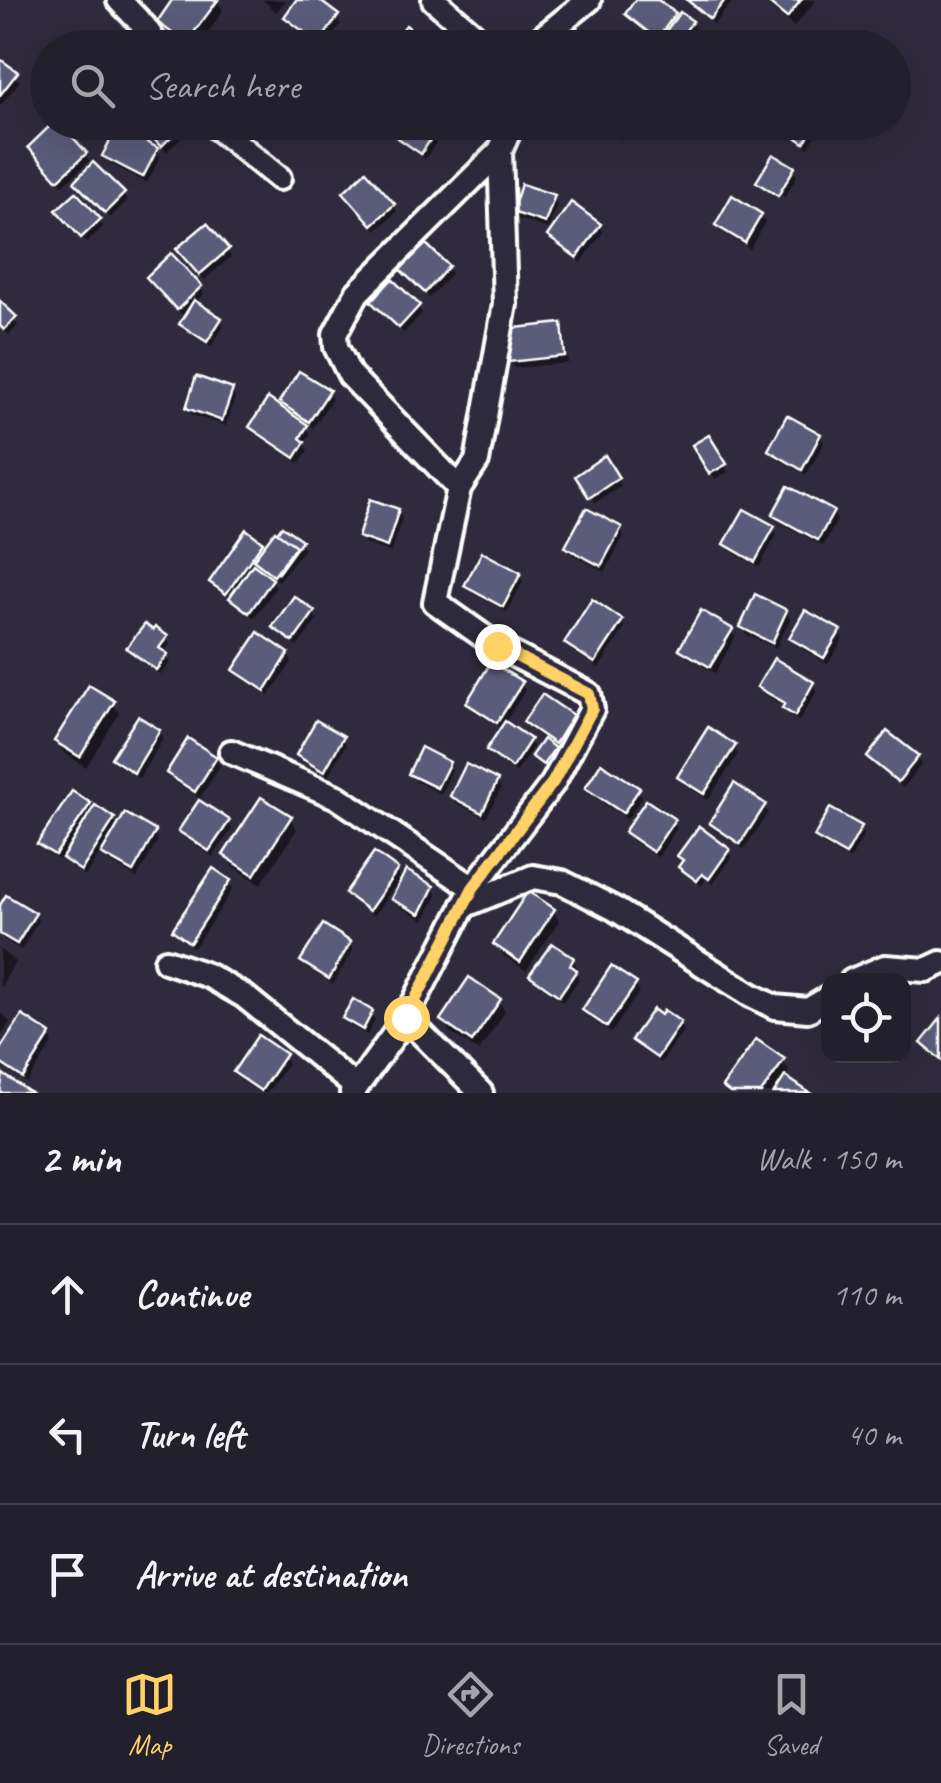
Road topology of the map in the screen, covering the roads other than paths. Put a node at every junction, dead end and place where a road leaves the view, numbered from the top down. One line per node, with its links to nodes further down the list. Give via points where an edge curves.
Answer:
1 (119, 0): 4 (street)
2 (434, 0): 5 (street)
3 (589, 0): 6 (street)
4 (147, 30)
5 (468, 30)
6 (551, 30)
7 (232, 140): 10 (street)
8 (505, 140): 9 (street)
9 (500, 152): 11 (street, via 505,304 477,461); 11 (street, via 358,293 335,334 350,375)
10 (279, 178)
11 (460, 488): 13 (street, via 435,602 497,646 589,694 592,709 553,782)
12 (231, 752): 13 (street, via 337,796)
13 (468, 897): 17 (street, via 534,878 562,882 775,1007 808,1010); 18 (street)
14 (166, 961): 19 (street, via 244,996)
15 (941, 963): 16 (street)
16 (870, 973)
17 (821, 1002)
18 (406, 1018): 19 (street); 20 (street)
19 (354, 1090)
20 (481, 1093)

